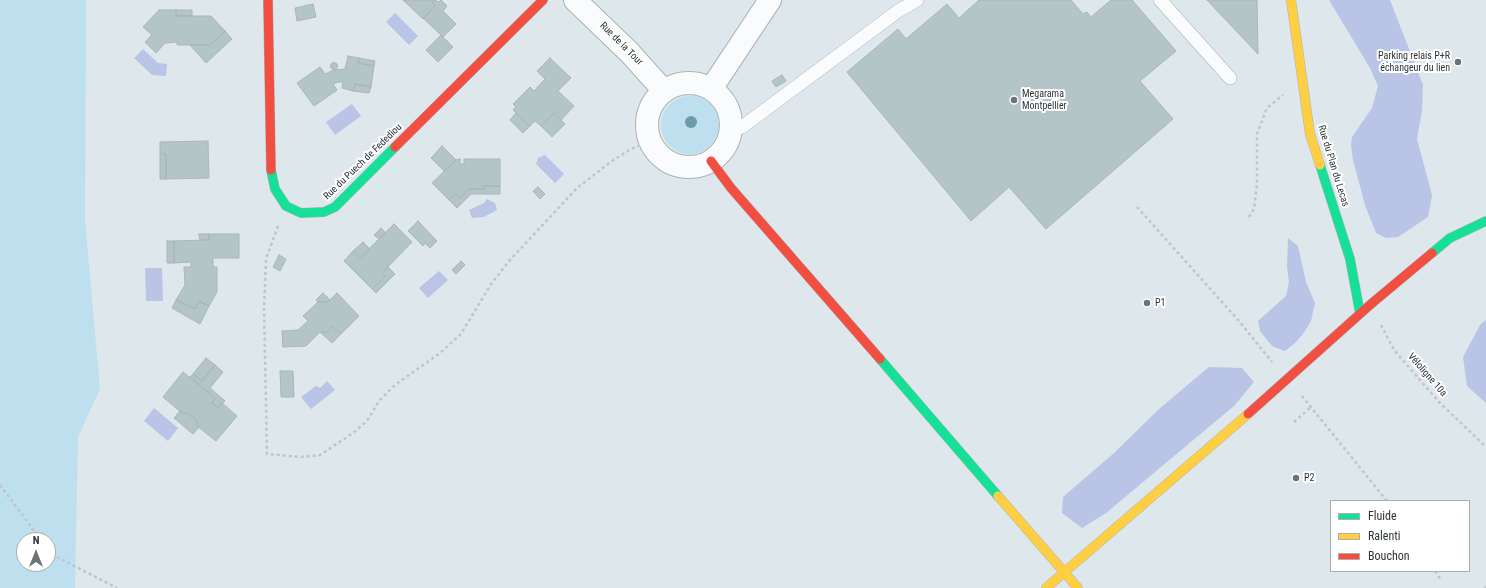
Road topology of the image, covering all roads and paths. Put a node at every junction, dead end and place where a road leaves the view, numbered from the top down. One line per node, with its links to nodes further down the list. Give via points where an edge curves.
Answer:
1 (268, 0): 16 (street, via 271,177 280,199)
2 (543, 0): 16 (street, Rue du Puech de Fedediou, via 334,207 310,214)
3 (575, 0): 11 (street, Rue de la Tour, via 630,53)
4 (770, 0): 10 (street)
5 (917, 0): 12 (lane, via 898,11 742,127)
6 (1160, 0): 8 (lane)
7 (1291, 0): 9 (street, Rue du Plan du Lecas)
8 (1230, 78)
9 (1303, 85): 17 (path, via 1283,95 1267,108 1257,134 1257,184 1254,209); 20 (street, Rue du Plan du Lecas, via 1310,134 1350,259)
10 (711, 89): 11 (street, via 691,83 677,84); 12 (street, via 727,106)
11 (664, 91): 13 (street, via 654,101 648,113)
12 (731, 129): 14 (street, via 723,150)
13 (650, 141): 14 (street, via 665,160 676,165 700,166); 16 (path, via 612,161 577,188 510,260 491,284 460,334 395,385 379,402 367,421 354,433 320,455 301,457 268,454 264,309 266,259 276,228)
14 (711, 161): 30 (street, via 731,188)
15 (1137, 207): 21 (path)
16 (294, 210)
17 (1249, 217)
18 (1486, 221): 19 (street, via 1450,238)
19 (1370, 304): 20 (street); 24 (path, Véloligne 10a, via 1394,350 1440,402)
20 (1360, 313): 21 (street)
21 (1287, 379): 22 (path); 30 (street)
22 (1311, 407): 23 (path); 26 (path)
23 (1294, 422)
24 (1486, 446)
25 (0, 485): 27 (path)
26 (1386, 500)
27 (35, 532)
28 (56, 558): 32 (path)
29 (1436, 572): 31 (path)
30 (1065, 573): 33 (street); 34 (street)
31 (1441, 580)
32 (117, 588)
33 (1046, 588)
34 (1078, 588)

